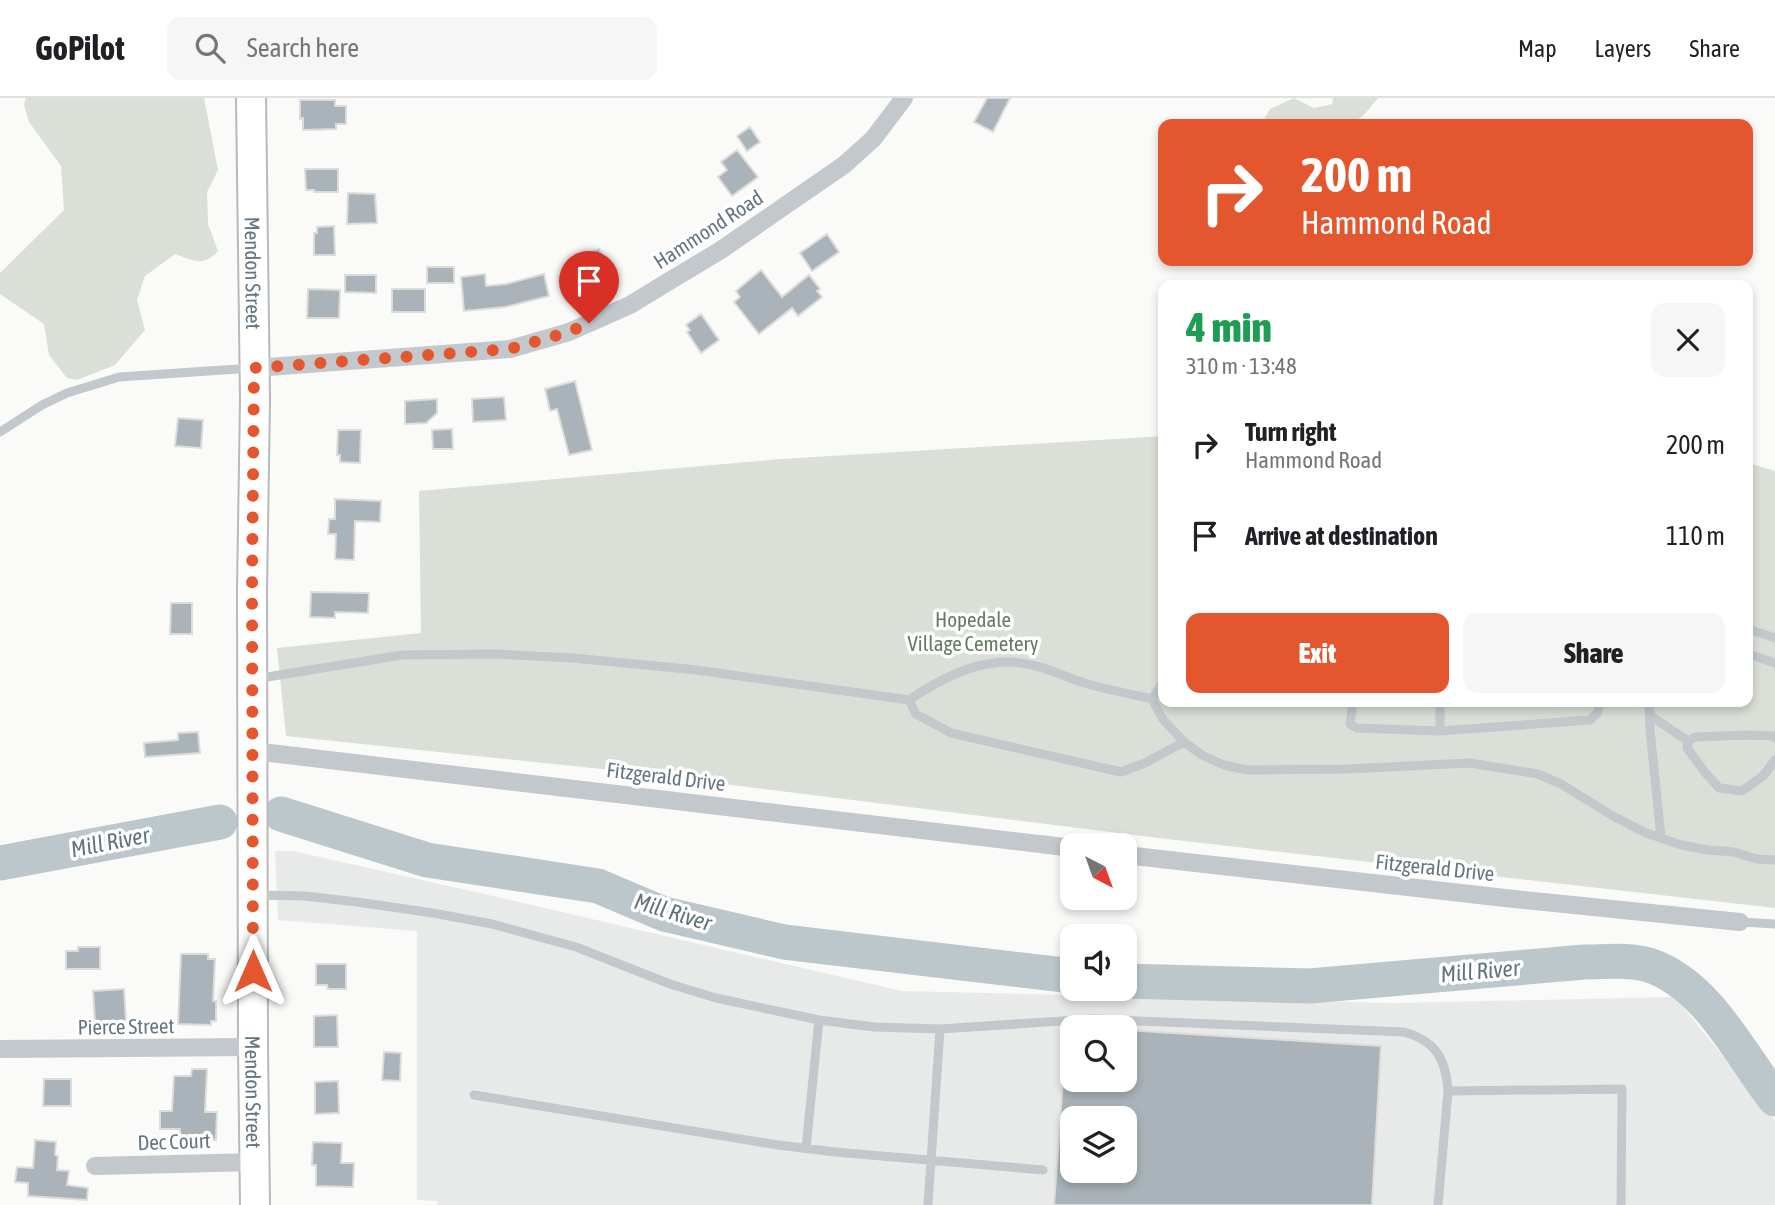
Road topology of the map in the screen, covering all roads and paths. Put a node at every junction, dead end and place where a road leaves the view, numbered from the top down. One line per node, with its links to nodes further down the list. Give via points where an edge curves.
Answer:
1 (251, 98): 3 (main road, Mendon Street)
2 (904, 98): 3 (street, Hammond Road, via 873,139 844,165 721,250 630,305 569,332 510,349)
3 (254, 368): 4 (lane, via 119,377 67,393); 9 (main road, Mendon Street)
4 (0, 432)
5 (1753, 631): 6 (lane)
6 (1775, 638)
7 (1753, 656): 8 (lane)
8 (1775, 663)
9 (253, 680): 11 (lane, via 402,655 495,654 697,670); 22 (main road, Mendon Street)
10 (1158, 690): 12 (lane)
11 (909, 699): 12 (lane, via 968,669 1007,661); 21 (lane, via 916,714 951,733 1121,772)
12 (1152, 699): 21 (lane, via 1161,718)
13 (1352, 707): 18 (lane, via 1350,724 1357,729)
14 (1440, 707): 18 (lane)
15 (1598, 707): 18 (lane, via 1590,720)
16 (1650, 707): 17 (lane)
17 (1651, 716): 20 (lane); 24 (lane)
18 (1440, 731)
19 (1775, 738): 20 (lane, via 1750,735)
20 (1688, 741): 23 (lane, via 1687,748 1719,788 1742,790 1763,776)
21 (1184, 742): 24 (lane, via 1224,765 1247,770 1471,763 1538,774)
22 (253, 751): 25 (street, Fitzgerald Drive); 28 (main road, Mendon Street)
23 (1775, 760)
24 (1661, 838): 27 (lane)
25 (1060, 846)
26 (1138, 856): 29 (street, Fitzgerald Drive)
27 (1775, 860)
28 (253, 895): 31 (lane, via 357,902 492,924 549,938 693,991); 33 (main road, Mendon Street)
29 (1740, 922): 30 (lane)
30 (1775, 924)
31 (818, 1020): 32 (lane); 37 (lane)
32 (940, 1029): 35 (lane, via 1091,1019 1404,1032 1435,1049 1445,1069); 38 (lane)
33 (253, 1047): 34 (street, Pierce Street); 39 (main road, Mendon Street)
34 (0, 1049)
35 (1448, 1091): 44 (lane); 45 (lane, via 1622,1089)
36 (474, 1094): 37 (lane)
37 (806, 1148): 38 (lane)
38 (931, 1160): 41 (lane); 43 (lane)
39 (255, 1162): 40 (street, Dec Court); 42 (main road, Mendon Street)
40 (95, 1166)
41 (1044, 1170)
42 (255, 1205)
43 (928, 1205)
44 (1438, 1205)
45 (1621, 1205)

